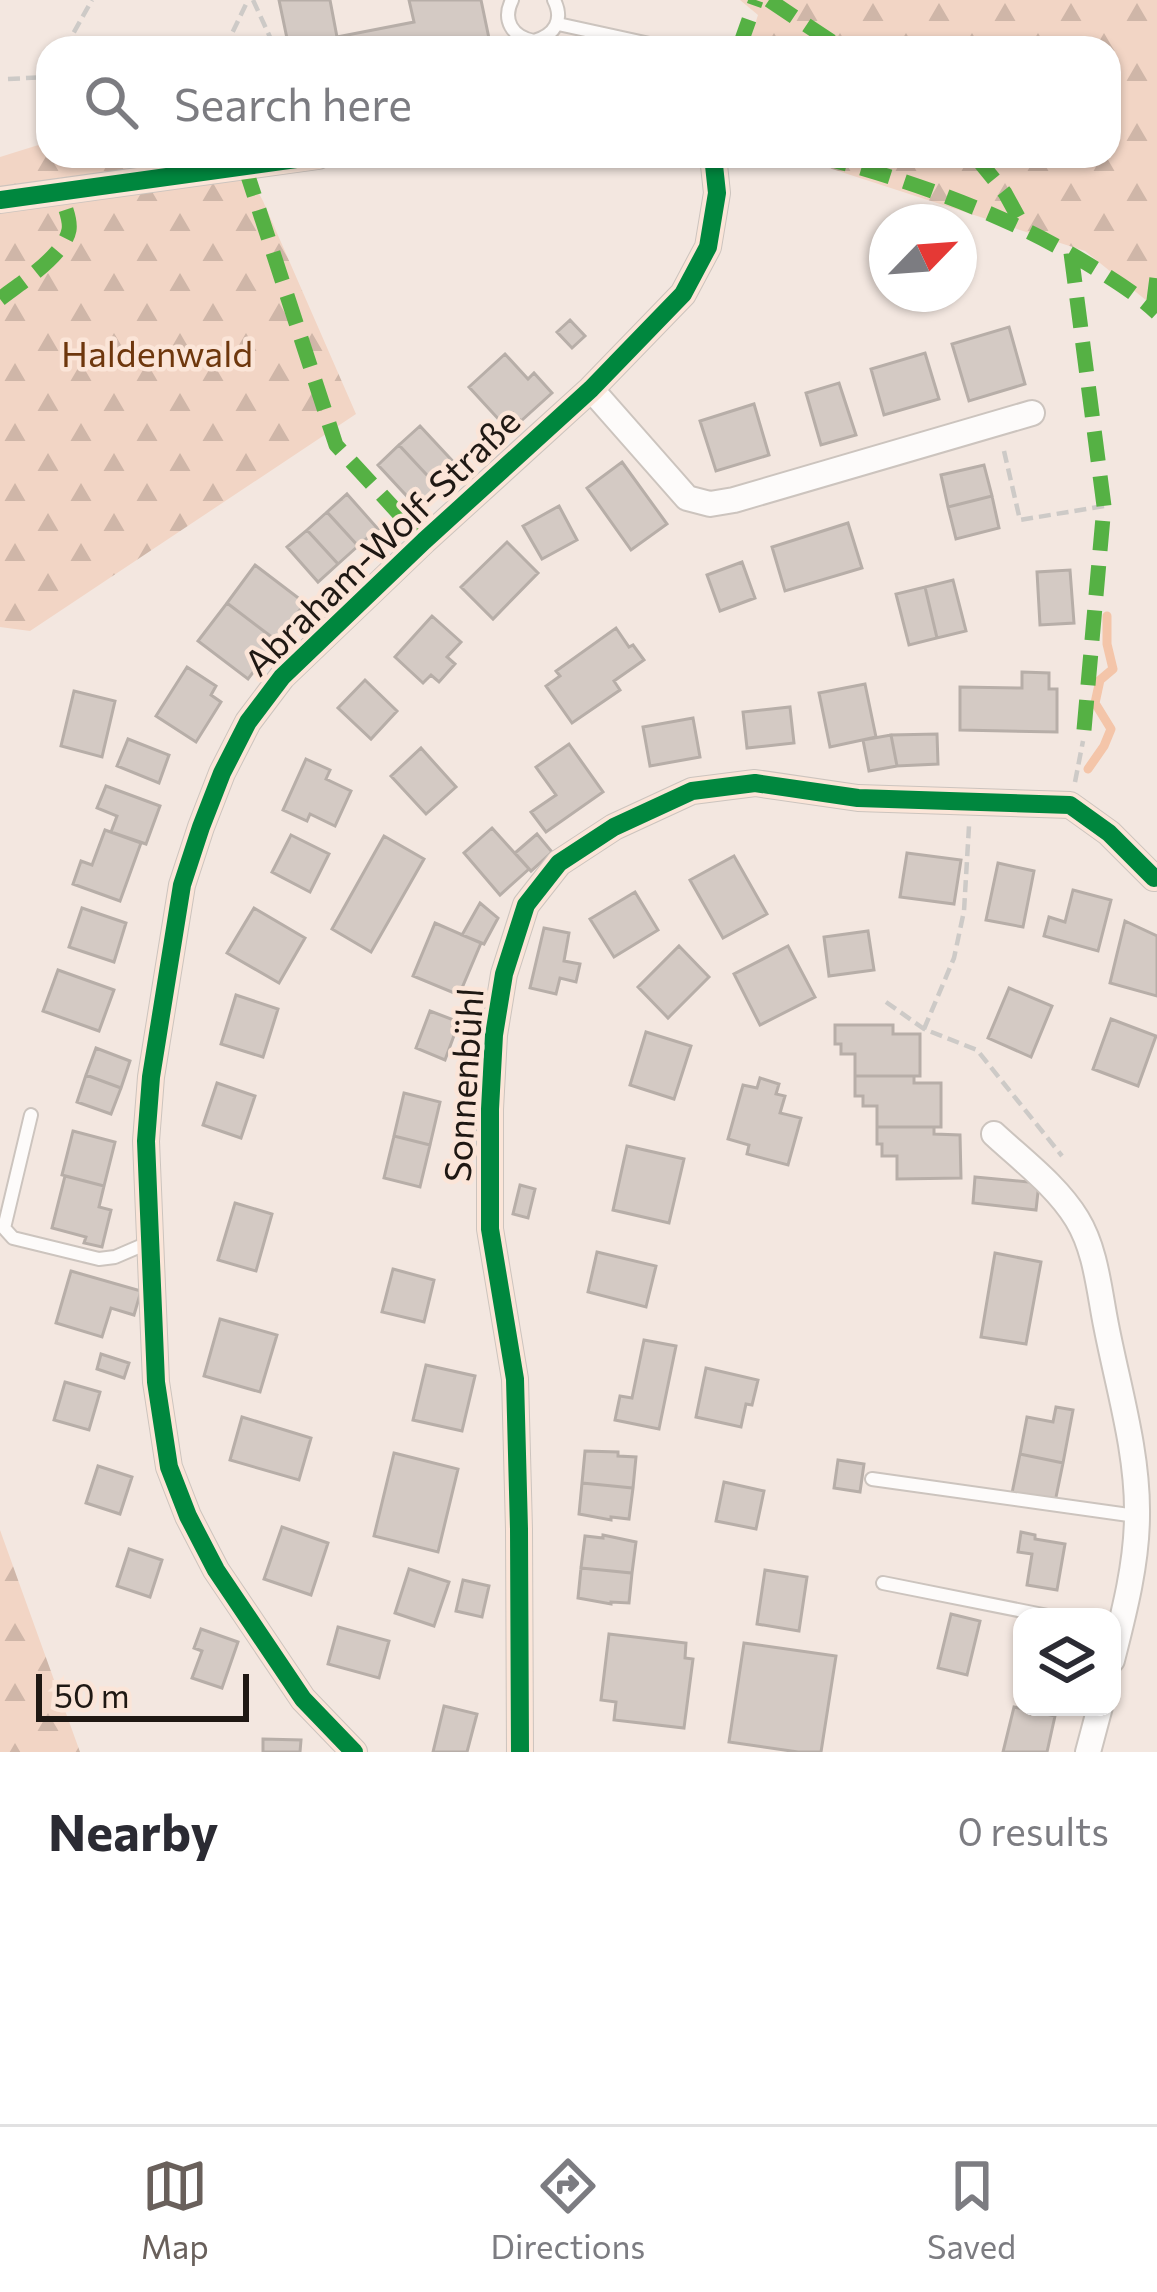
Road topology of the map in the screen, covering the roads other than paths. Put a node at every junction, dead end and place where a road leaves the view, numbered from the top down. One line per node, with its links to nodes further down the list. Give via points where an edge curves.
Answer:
1 (512, 0): 4 (lane, via 509,26)
2 (554, 0): 3 (lane)
3 (558, 23): 5 (lane); 6 (lane)
4 (521, 36)
5 (547, 36)
6 (615, 36)
7 (231, 168): 9 (street)
8 (714, 168): 10 (street, Abraham-Wolf-Straße, via 708,247 683,294)
9 (0, 200)
10 (591, 389): 11 (street, via 687,499 710,504); 15 (street, Abraham-Wolf-Straße, via 324,634 248,722 182,885 149,1099)
11 (1032, 413)
12 (1154, 878): 23 (street, Sonnenbühl, via 1070,805 858,798 755,783 692,791 614,827 559,863 526,905 504,974 490,1109 490,1229 515,1378)
13 (32, 1114): 15 (lane, via 4,1228 13,1238 99,1258)
14 (994, 1134): 17 (street, via 1052,1188 1090,1246)
15 (150, 1242): 22 (street, Abraham-Wolf-Straße, via 156,1382 169,1467 188,1516 304,1699)
16 (872, 1479): 17 (lane)
17 (1137, 1516): 19 (street)
18 (883, 1583): 20 (lane)
19 (1120, 1608)
20 (1013, 1609)
21 (1098, 1716): 24 (street)
22 (354, 1752)
23 (520, 1752)
24 (1088, 1752)

